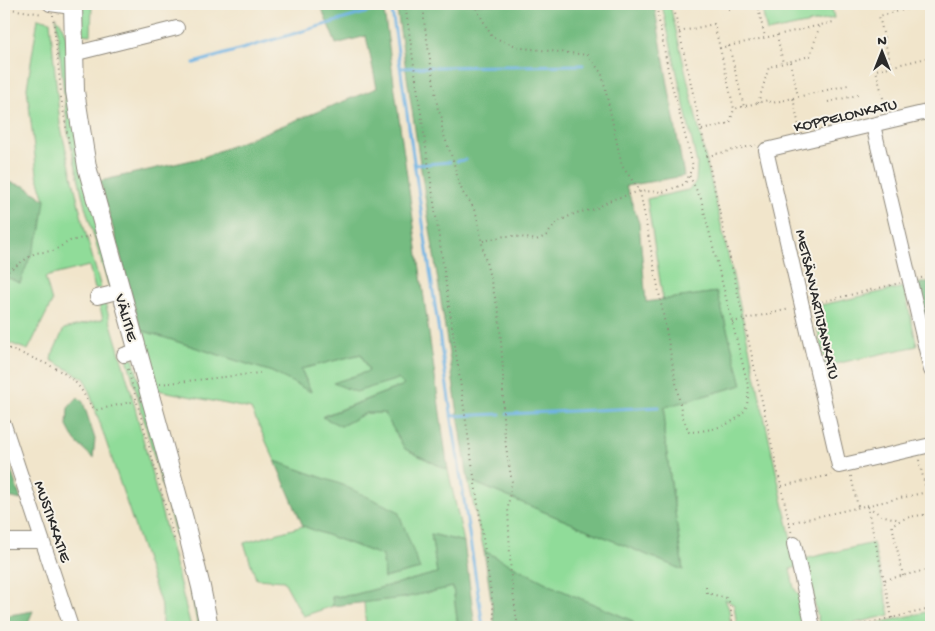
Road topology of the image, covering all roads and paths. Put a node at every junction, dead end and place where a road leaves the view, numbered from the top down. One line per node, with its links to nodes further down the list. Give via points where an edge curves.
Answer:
1 (405, 4): 87 (path)
2 (422, 4): 47 (path, via 442,130 460,186 477,216)
3 (474, 4): 45 (path, via 492,37 522,48 588,55 602,74 622,166)
4 (656, 4): 44 (path, via 668,70 693,166)
5 (673, 4): 18 (path)
6 (728, 4): 7 (path, via 729,8)
7 (750, 4)
8 (757, 4): 21 (path)
9 (892, 4): 14 (path)
10 (73, 6): 13 (street); 24 (main road, VÄLITIE)
11 (928, 6): 14 (path); 20 (path)
12 (4, 8): 13 (path)
13 (49, 8): 24 (path)
14 (894, 12): 28 (path, via 879,16)
15 (834, 22): 16 (path)
16 (820, 25): 19 (path); 26 (path, via 810,56)
17 (177, 28): 24 (street)
18 (679, 32): 23 (path, via 714,24); 40 (path)
19 (777, 34): 21 (path); 27 (path)
20 (931, 36)
21 (765, 37): 22 (path)
22 (729, 45): 23 (path); 36 (path)
23 (720, 48): 37 (path)
24 (65, 55): 51 (main road, VÄLITIE, via 87,167)
25 (931, 57): 28 (path)
26 (790, 62): 27 (path); 30 (path)
27 (783, 63): 35 (path, via 769,67)
28 (892, 67): 33 (path, via 876,70)
29 (848, 85): 30 (path)
30 (798, 96): 32 (path)
31 (858, 96): 34 (path)
32 (793, 98): 35 (path); 41 (path)
33 (882, 98)
34 (828, 102)
35 (758, 103): 36 (path)
36 (744, 107): 37 (path)
37 (734, 109): 40 (path, via 730,123)
38 (931, 111): 39 (street, KOPPELONKATU)
39 (873, 125): 42 (street, KOPPELONKATU); 50 (street)
40 (701, 130): 43 (path)
41 (801, 134)
42 (762, 147): 43 (path); 53 (street, METSÄNVARTIJANKATU)
43 (707, 156): 54 (path)
44 (689, 175): 45 (path, via 684,184 663,192); 55 (path, via 701,199)
45 (640, 191): 47 (path, via 610,200 595,209 576,212 557,222 546,236 536,240 505,236); 55 (path, via 682,415 690,432 735,421 746,408 749,389)
46 (91, 236): 48 (path, via 70,241 53,251 35,253)
47 (482, 241): 88 (path, via 499,313 506,447 512,482 508,508 511,579)
48 (4, 274)
49 (931, 276): 50 (path)
50 (910, 281): 53 (path); 58 (street)
51 (121, 291): 52 (street); 57 (main road, VÄLITIE)
52 (97, 297)
53 (802, 306): 54 (path); 65 (street, METSÄNVARTIJANKATU)
54 (743, 319): 55 (path); 66 (path)
55 (732, 322)
56 (4, 348): 61 (path, via 64,372 96,410)
57 (131, 353): 60 (main road, VÄLITIE); 61 (path)
58 (931, 370)
59 (260, 373): 60 (path)
60 (147, 386): 86 (main road, VÄLITIE)
61 (136, 401): 78 (path)
62 (4, 425): 76 (street, MUSTIKKATIE)
63 (931, 445): 65 (street)
64 (918, 455): 67 (path)
65 (841, 470): 66 (path); 69 (path)
66 (781, 486): 73 (path)
67 (927, 492): 68 (path); 70 (path)
68 (866, 506): 69 (path); 72 (path, via 881,515); 81 (path)
69 (858, 507): 73 (path)
70 (931, 512): 71 (path)
71 (927, 515): 72 (path); 74 (path)
72 (900, 520): 80 (path, via 892,526)
73 (789, 523): 77 (path)
74 (931, 536)
75 (4, 541): 76 (street)
76 (42, 541): 85 (street, MUSTIKKATIE)
77 (794, 544): 90 (street)
78 (177, 549)
79 (931, 569): 80 (path)
80 (903, 576): 81 (path)
81 (884, 580): 84 (path)
82 (706, 587): 89 (path, via 710,595 726,598)
83 (931, 609): 84 (path)
84 (892, 618): 91 (path)
85 (71, 627)
86 (209, 627)
87 (496, 627)
88 (518, 627)
89 (733, 627)
90 (813, 627)
91 (851, 627)

